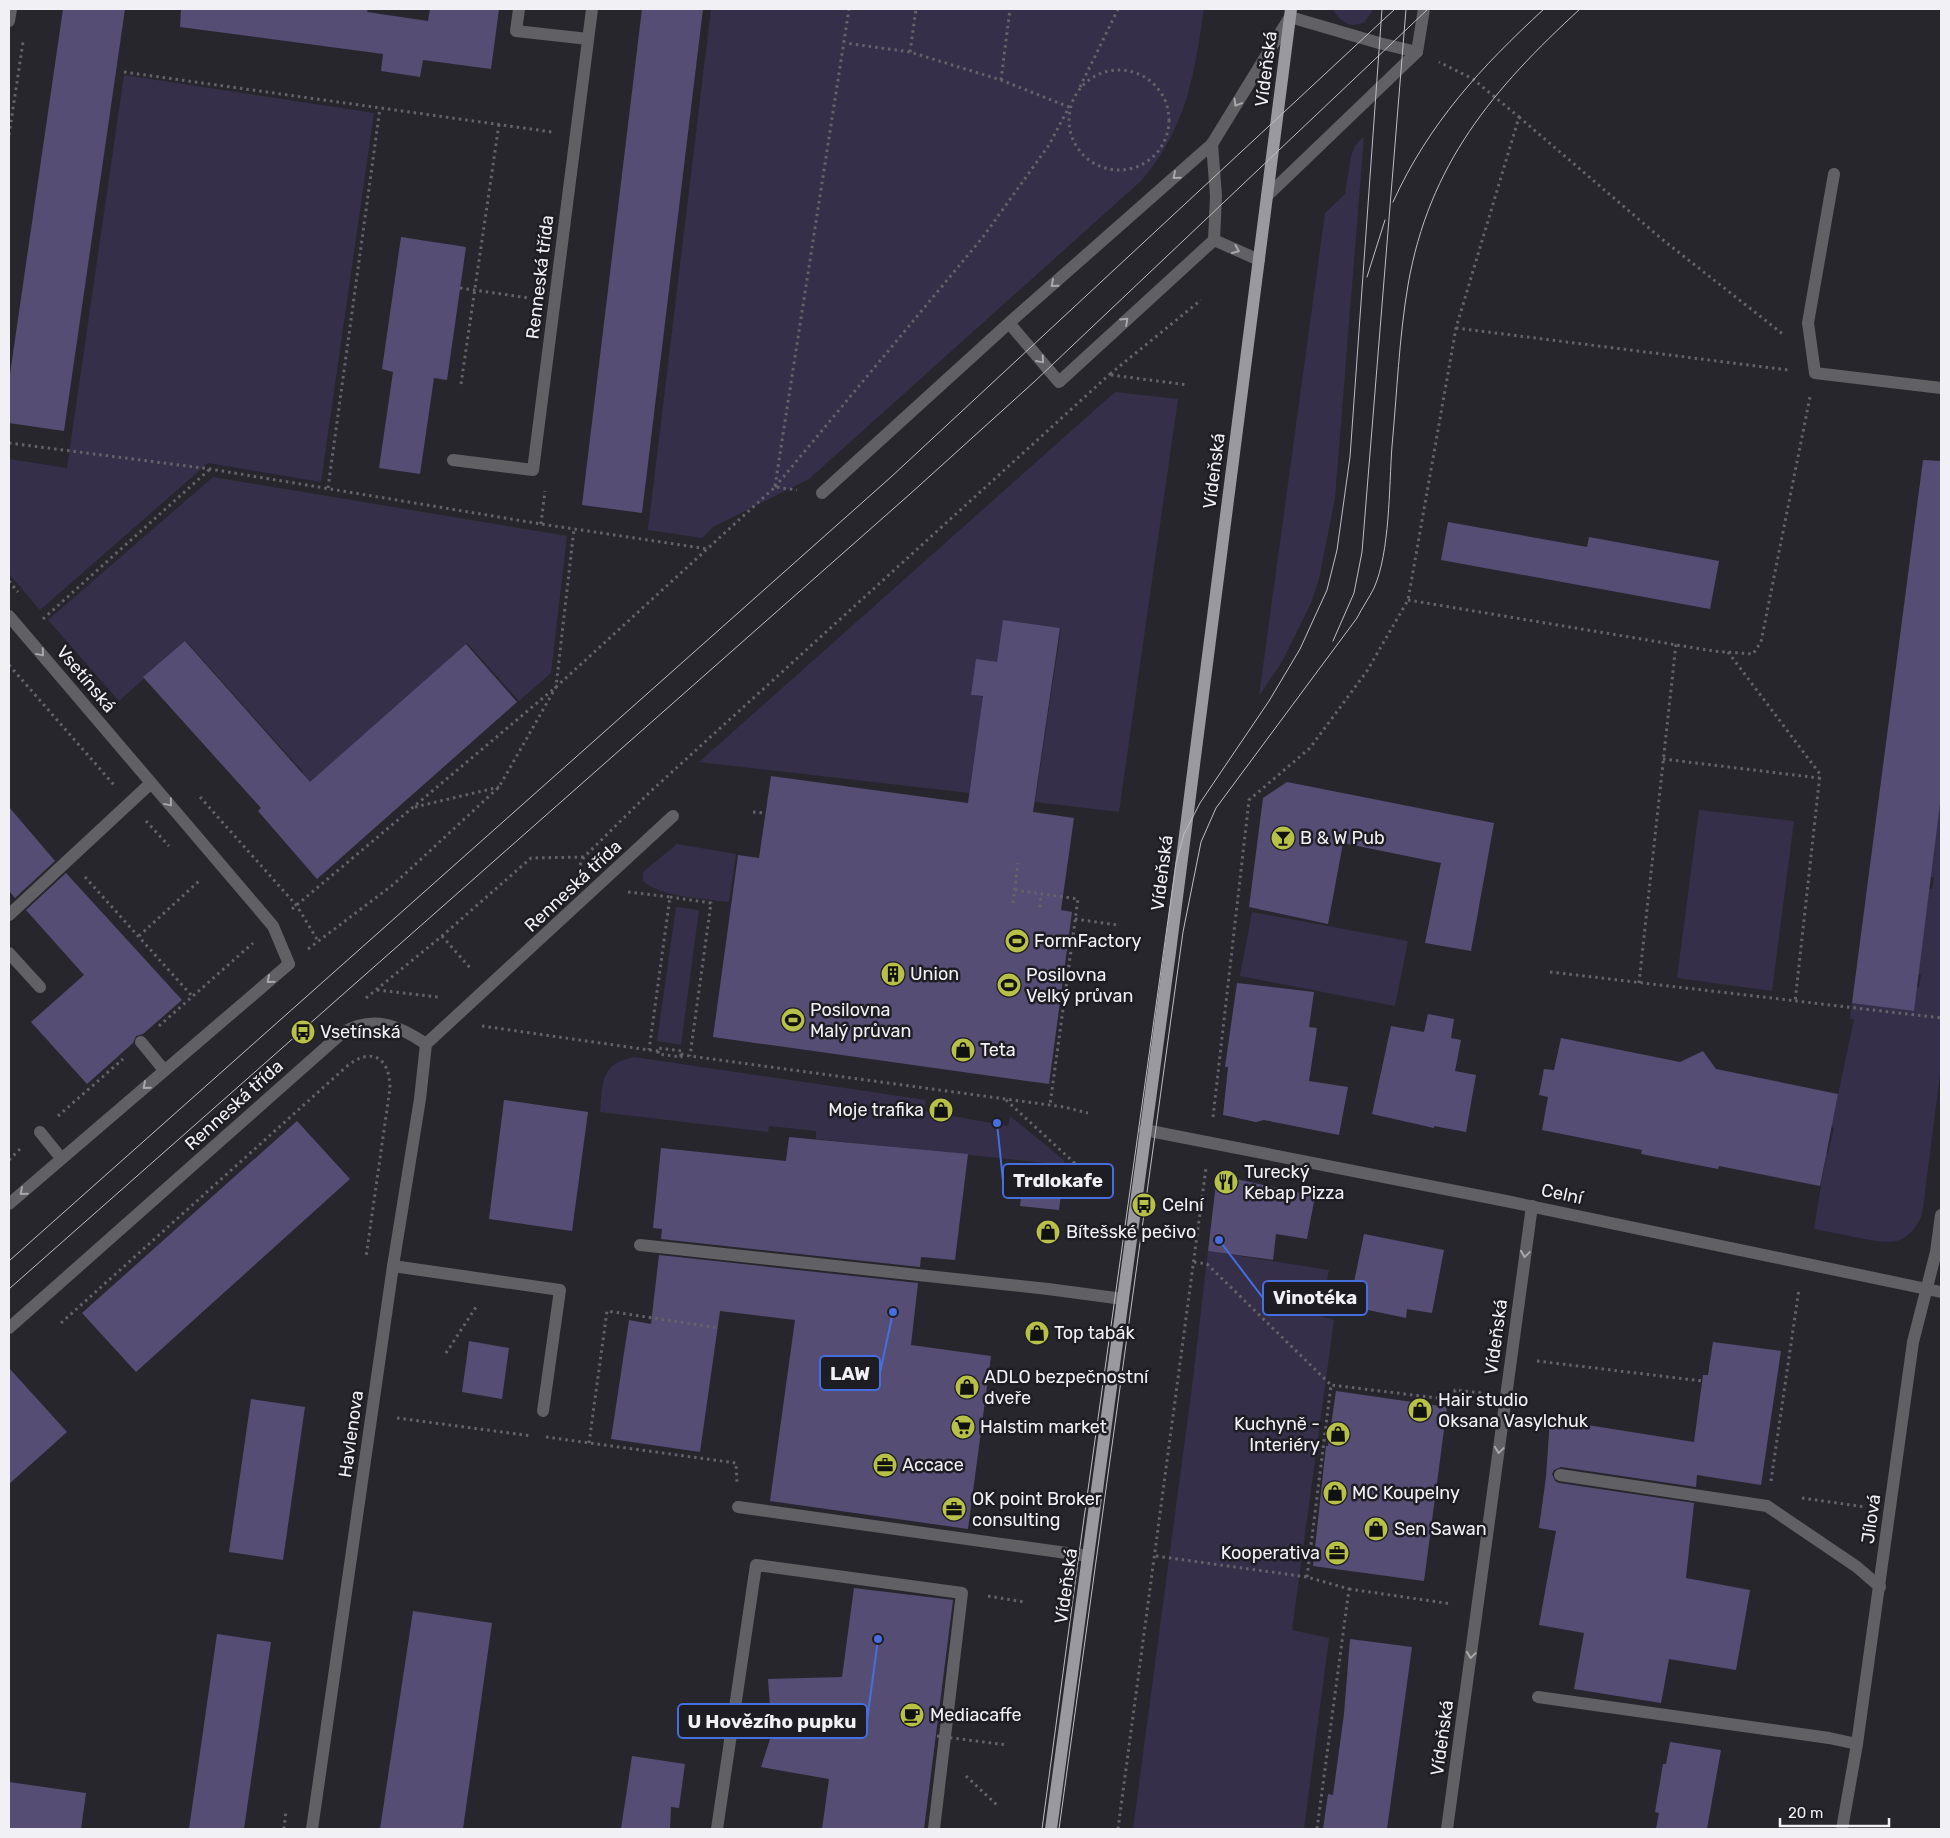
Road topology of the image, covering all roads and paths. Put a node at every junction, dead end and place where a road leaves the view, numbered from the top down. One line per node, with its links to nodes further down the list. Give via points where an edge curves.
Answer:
1 (11, 9): 10 (street)
2 (519, 9): 12 (street, via 516,31)
3 (592, 9): 12 (street, Renneská třída)
4 (849, 9): 13 (path)
5 (916, 9): 14 (path)
6 (1010, 9): 17 (path)
7 (1118, 9): 18 (path)
8 (1424, 9): 15 (street)
9 (1291, 13): 15 (street, via 1379,43); 25 (street, one-way to 25); 27 (main road, Vídeňská)
10 (9, 22)
11 (23, 38): 24 (path)
12 (588, 39): 33 (street, Renneská třída)
13 (845, 43): 14 (path); 46 (path)
14 (910, 52): 17 (path)
15 (1417, 52): 21 (path, via 1473,79); 27 (street)
16 (124, 72): 19 (path)
17 (1001, 80): 20 (path)
18 (1077, 92): 20 (path); 20 (path, via 1089,79 1104,72 1121,70 1138,74 1153,83 1167,106 1169,120 1162,147 1140,166 1111,170 1096,166 1072,141 1068,125)
19 (380, 108): 22 (path); 47 (path)
20 (1069, 108): 46 (path, via 1049,145 983,237)
21 (1519, 117): 35 (path); 36 (path, via 1664,240)
22 (499, 124): 23 (path); 31 (path)
23 (560, 133)
24 (9, 135)
25 (1212, 144): 28 (street, via 1216,196); 34 (street, one-way to 34)
26 (1834, 174): 38 (street, via 1808,323)
27 (1267, 196): 29 (main road, Vídeňská)
28 (1214, 240): 29 (street, one-way to 29); 37 (street, one-way to 28)
29 (1259, 260): 103 (main road, Vídeňská)
30 (460, 288): 31 (path)
31 (475, 290): 33 (path); 40 (path)
32 (1202, 300): 39 (path)
33 (555, 302): 44 (street, Renneská třída, via 533,470)
34 (1009, 323): 37 (street, one-way to 37, via 1059,382); 48 (street)
35 (1456, 328): 38 (path); 51 (path)
36 (1790, 339)
37 (1090, 354): 39 (path)
38 (1815, 373): 42 (street); 55 (path, via 1761,642 1753,654)
39 (1110, 374): 41 (path); 61 (path)
40 (461, 384)
41 (1188, 385)
42 (1941, 388)
43 (9, 443): 45 (path)
44 (454, 460)
45 (210, 469): 47 (path); 53 (path)
46 (775, 487): 48 (path); 50 (path)
47 (328, 488): 49 (path)
48 (822, 493)
49 (574, 529): 50 (path); 56 (path)
50 (708, 549): 56 (path)
51 (1408, 600): 54 (path); 105 (path, via 1367,671 1310,748 1249,800)
52 (9, 616): 53 (street, Vsetínská)
53 (26, 635): 59 (street, Vsetínská, one-way to 59)
54 (1676, 644): 55 (path); 57 (path)
55 (1728, 652): 58 (path, via 1820,774)
56 (556, 687): 60 (path); 62 (path)
57 (1664, 759): 58 (path); 88 (path)
58 (1819, 778): 92 (path)
59 (151, 783): 67 (street); 80 (street, Vsetínská, one-way to 80)
60 (499, 786): 62 (path); 83 (path, via 394,884)
61 (651, 791)
62 (413, 807): 75 (path)
63 (753, 812): 64 (path)
64 (766, 813)
65 (673, 816): 93 (street, Renneská třída)
66 (584, 857): 82 (path, via 531,858)
67 (68, 858): 77 (street); 81 (path)
68 (1018, 863): 70 (path)
69 (199, 881): 81 (path)
70 (1015, 890): 72 (path); 74 (path)
71 (623, 891): 73 (path)
72 (1041, 895): 76 (path); 78 (path, via 1078,900)
73 (670, 897): 97 (path); 98 (path, via 710,903)
74 (1013, 903)
75 (297, 906): 80 (path); 83 (path)
76 (1040, 907)
77 (9, 916)
78 (1075, 920): 79 (path); 101 (path)
79 (1117, 925)
80 (273, 926): 85 (street)
81 (139, 936): 90 (path)
82 (442, 936): 86 (path); 91 (path, via 377,990)
83 (318, 941): 85 (path)
84 (9, 953): 89 (street)
85 (289, 964): 99 (street, one-way to 99)
86 (471, 970)
87 (1550, 972): 88 (path)
88 (1639, 983): 92 (path)
89 (40, 987)
90 (192, 996)
91 (442, 997)
92 (1795, 1002): 94 (path)
93 (460, 1014): 96 (street, Renneská třída); 97 (path, via 479,1026)
94 (1941, 1018)
95 (141, 1042): 99 (street)
96 (426, 1044): 115 (street, Havlenova); 121 (street, Renneská třída, via 411,1034 368,1022 342,1033)
97 (649, 1050): 98 (path, via 682,1051 681,1054)
98 (690, 1056): 100 (path)
99 (164, 1070): 106 (street, one-way to 106)
100 (1004, 1099): 101 (path); 107 (path)
101 (1050, 1106): 102 (path)
102 (1088, 1114)
103 (1145, 1130): 105 (street, Celní); 119 (main road, Vídeňská)
104 (40, 1132): 106 (street)
105 (1210, 1142): 109 (street, Celní); 112 (path)
106 (62, 1158): 108 (street, one-way to 108)
107 (1081, 1169)
108 (9, 1204)
109 (1532, 1206): 113 (street, Celní); 127 (street, Vídeňská, one-way to 127)
110 (1941, 1215): 116 (street, Jílová)
111 (640, 1245): 119 (street)
112 (1194, 1262): 126 (path, via 1207,1264); 138 (path)
113 (1804, 1262): 116 (street, Celní); 134 (path)
114 (365, 1266): 120 (path, via 390,1088 390,1074 385,1064 366,1056 358,1057 346,1067)
115 (393, 1266): 128 (street, via 560,1290); 153 (street, Havlenova)
116 (1928, 1289): 117 (street, Celní); 136 (street, Jílová, via 1913,1342)
117 (1941, 1292)
118 (483, 1297): 123 (path)
119 (1123, 1299): 137 (main road, Vídeňská)
120 (61, 1324)
121 (9, 1328)
122 (719, 1328): 130 (path, via 606,1311)
123 (446, 1352)
124 (1544, 1362): 125 (path)
125 (1702, 1381)
126 (1331, 1385): 127 (path, via 1454,1400 1456,1390); 139 (path)
127 (1506, 1396): 144 (street, Vídeňská, one-way to 144)
128 (543, 1411)
129 (394, 1417): 130 (path)
130 (589, 1443): 131 (path)
131 (736, 1463)
132 (1560, 1475): 134 (street)
133 (1802, 1498): 136 (path)
134 (1768, 1506): 140 (street, via 1857,1567)
135 (738, 1507): 137 (street)
136 (1890, 1509): 140 (street, Jílová)
137 (1088, 1556): 156 (main road, Vídeňská)
138 (1156, 1556): 139 (path); 157 (path)
139 (1307, 1577): 141 (path)
140 (1880, 1587): 147 (street, Jílová)
141 (1349, 1589): 144 (path); 158 (path)
142 (1000, 1598): 143 (path)
143 (1024, 1602)
144 (1477, 1607): 159 (street, Vídeňská, one-way to 159)
145 (1538, 1696): 147 (street)
146 (937, 1736): 148 (path, bridge)
147 (1857, 1744): 160 (street, Jílová)
148 (1007, 1745)
149 (943, 1755): 150 (path); 154 (street, via 962,1593 756,1565); 155 (street)
150 (998, 1806)
151 (286, 1810): 152 (path)
152 (284, 1829)
153 (312, 1829)
154 (717, 1829)
155 (934, 1829)
156 (1051, 1829)
157 (1118, 1829)
158 (1317, 1829)
159 (1448, 1829)
160 (1842, 1829)

